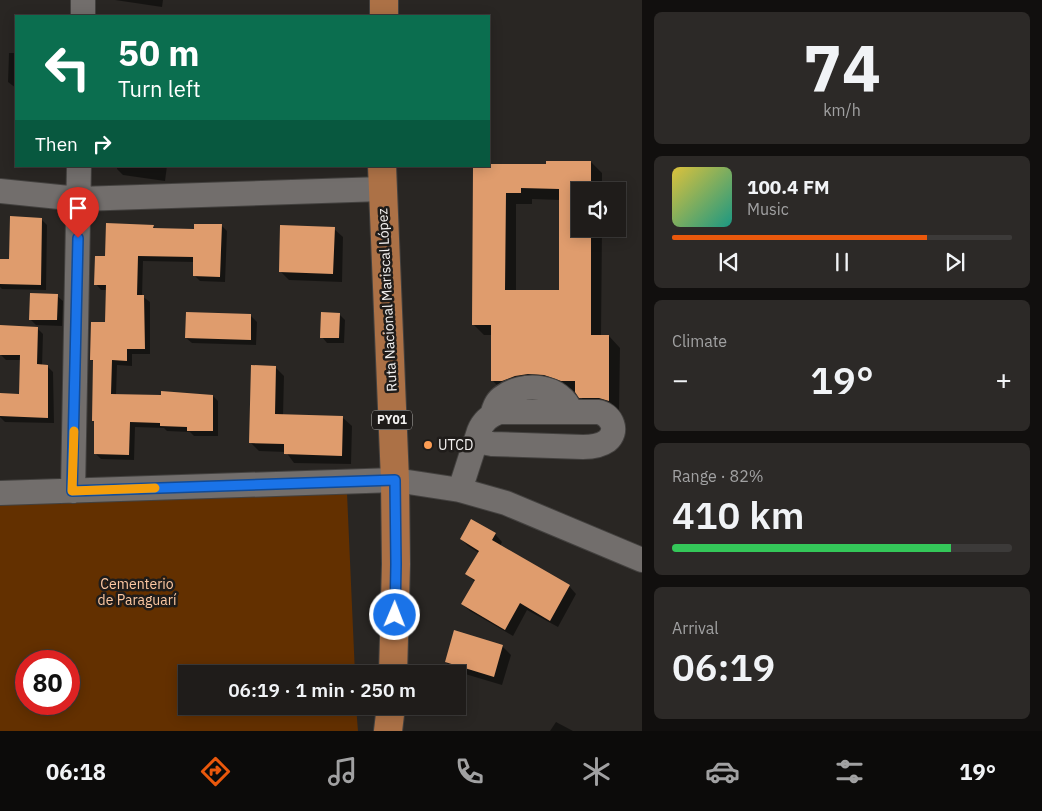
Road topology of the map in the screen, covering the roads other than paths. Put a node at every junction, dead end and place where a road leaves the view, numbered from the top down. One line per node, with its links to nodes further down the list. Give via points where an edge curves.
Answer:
1 (83, 0): 3 (street)
2 (384, 0): 4 (highway)
3 (83, 15)
4 (384, 15)
5 (79, 167): 8 (street)
6 (382, 177): 8 (street); 10 (highway, Ruta Nacional Mariscal López / PY01)
7 (0, 191): 8 (street)
8 (78, 199): 12 (street)
9 (476, 441): 9 (street, via 584,448 598,446 610,437 613,427 605,414 571,412 556,393 526,388 501,398 492,415 482,424); 11 (street)
10 (395, 480): 11 (street); 12 (street); 15 (highway, Ruta Nacional Mariscal López / PY01)
11 (460, 490): 14 (street, via 506,503)
12 (72, 491): 13 (street)
13 (0, 493)
14 (642, 560)
15 (393, 665)
16 (389, 715): 17 (highway)
17 (388, 731)

